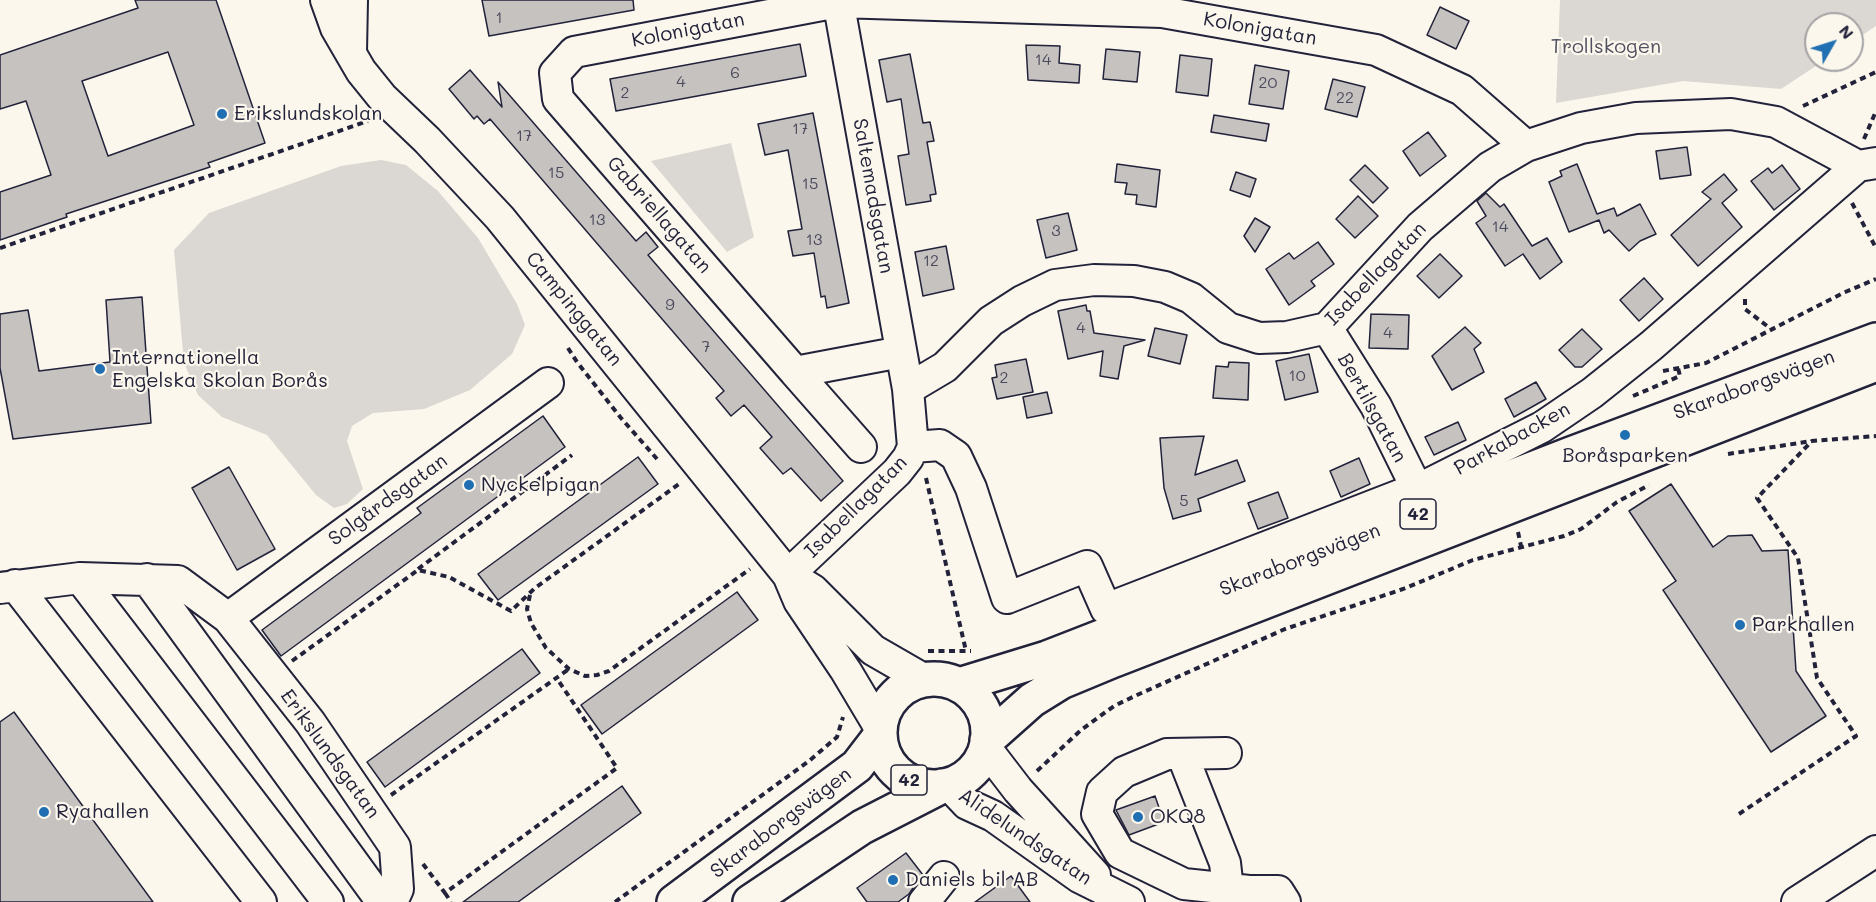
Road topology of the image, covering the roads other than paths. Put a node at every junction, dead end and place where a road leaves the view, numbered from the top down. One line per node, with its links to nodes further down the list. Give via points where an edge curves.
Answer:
1 (326, 0): 4 (street, Campinggatan, via 336,28)
2 (352, 0): 4 (street)
3 (838, 1): 5 (street, Kolonigatan); 6 (street, Kolonigatan, via 1162,12 1376,50 1462,90); 10 (street, Saltemadsgatan)
4 (351, 52): 18 (street, Campinggatan, via 382,98 500,218)
5 (573, 52): 12 (street, Gabriellagatan, via 555,73 558,99)
6 (1526, 146): 7 (street, Isabellagatan, via 1581,128 1636,118 1731,114 1776,122); 8 (street, Isabellagatan, via 1491,166 1420,227)
7 (1867, 165): 17 (street, Parkabacken, via 1584,399 1511,444)
8 (1327, 328): 14 (street, Isabellagatan, via 1287,337 1259,338 1228,328 1191,298 1165,287 1094,280 1055,285 991,321 945,368); 17 (street, Bertilsgatan, via 1376,406)
9 (1876, 340): 24 (main road, Skaraborgsvägen / 42, via 1047,658)
10 (901, 352): 12 (street); 14 (street, Saltemadsgatan)
11 (1876, 364): 26 (main road, Skaraborgsvägen / 42, via 1060,682 1032,700)
12 (795, 372): 15 (street, Gabriellagatan)
13 (548, 383): 22 (street, Solgårdsgatan)
14 (908, 389): 16 (street, Isabellagatan)
15 (861, 447)
16 (913, 447): 17 (street, Parkabacken, via 940,445 956,456 971,488 1007,598 1087,566 1106,609); 18 (street, Isabellagatan, via 897,472)
17 (1416, 489)
18 (788, 575): 23 (street, Campinggatan, via 813,590 873,650); 25 (street, Campinggatan, via 799,601 846,670)
19 (80, 578): 20 (street, Erikslundsgatan); 21 (street, Erikslundsgatan); 35 (street)
20 (147, 579): 22 (street, Erikslundsgatan, via 178,581); 36 (street)
21 (8, 587): 34 (street)
22 (228, 618): 37 (street, Erikslundsgatan, via 310,722 395,847 398,890)
23 (925, 680): 24 (main road, 42); 25 (main road, 42, via 896,694 886,706)
24 (959, 685): 26 (main road, via 974,697 983,713)
25 (880, 732): 29 (main road, 42, via 883,751 897,773 921,785); 38 (main road, Skaraborgsvägen / 42, via 857,766)
26 (986, 744): 29 (main road, 42, via 972,771); 33 (street, Alidelundsgatan, via 1018,790)
27 (1226, 753): 28 (street)
28 (1182, 754): 32 (street, via 1225,863); 32 (street, via 1167,754 1124,772 1102,792 1097,814 1120,853 1184,884)
29 (946, 785): 33 (street, Alidelundsgatan, via 968,804 993,816 1079,877); 39 (main road, 42, via 861,827)
30 (1876, 851): 42 (street)
31 (944, 877): 40 (street)
32 (1228, 889): 41 (street, via 1278,891)
33 (1116, 895)
34 (261, 902)
35 (328, 902)
36 (382, 902)
37 (392, 902)
38 (674, 902)
39 (750, 902)
40 (924, 902)
41 (1285, 902)
42 (1797, 902)

